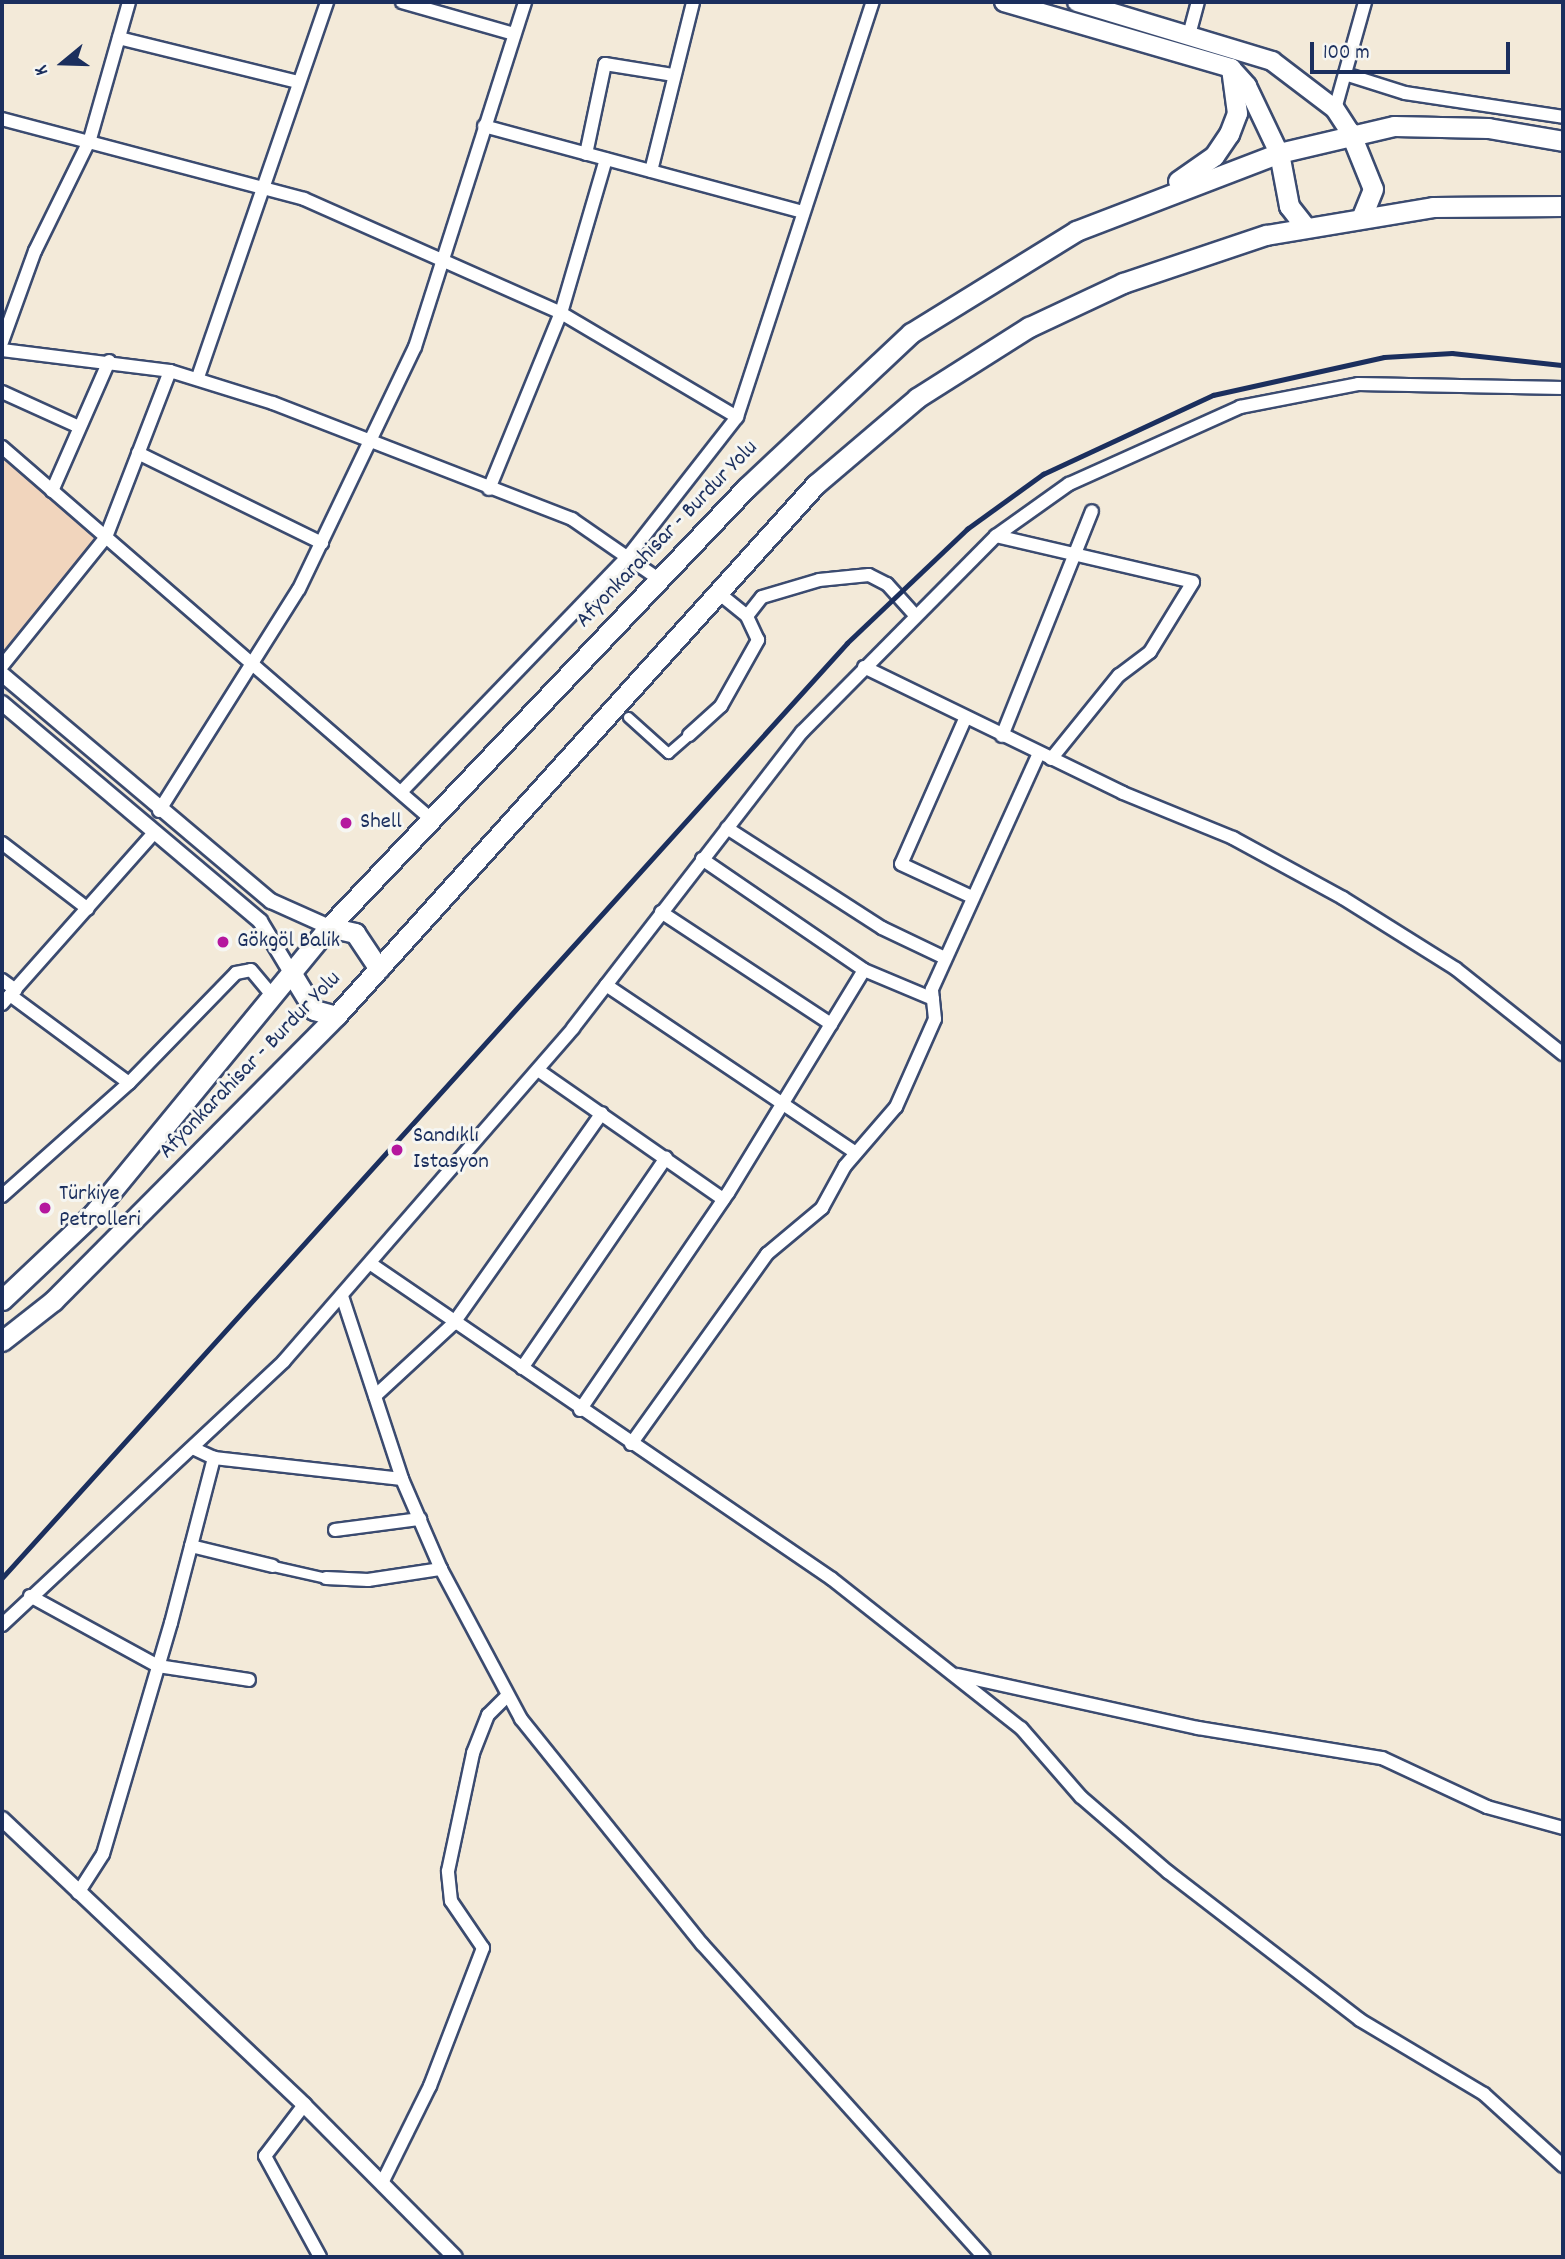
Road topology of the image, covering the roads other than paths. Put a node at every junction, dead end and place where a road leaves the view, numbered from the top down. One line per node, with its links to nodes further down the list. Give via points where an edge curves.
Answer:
1 (129, 2): 13 (street)
2 (327, 2): 17 (street)
3 (402, 2): 11 (street)
4 (525, 2): 11 (street)
5 (693, 2): 16 (street)
6 (873, 2): 32 (street)
7 (1004, 2): 14 (main road)
8 (1077, 2): 12 (main road)
9 (1198, 2): 12 (street)
10 (1365, 2): 15 (street)
11 (514, 34): 21 (street)
12 (1189, 35): 18 (main road, via 1272,61)
13 (119, 38): 17 (street); 23 (street)
14 (1231, 68): 25 (main road, via 1247,86); 30 (highway, via 1237,113 1229,134 1214,156)
15 (1345, 74): 18 (street); 19 (street, via 1398,92)
16 (674, 75): 26 (street, via 605,64); 28 (street)
17 (298, 82): 29 (street)
18 (1335, 109): 22 (main road)
19 (1563, 117)
20 (2, 120): 23 (street)
21 (484, 126): 26 (street); 35 (street)
22 (1350, 132): 24 (highway, Afyonkarahisar - Burdur Yolu, via 1462,127); 25 (highway, Afyonkarahisar - Burdur Yolu); 33 (highway, via 1373,189)
23 (90, 139): 29 (street); 37 (street, via 35,251)
24 (1563, 141)
25 (1279, 153): 30 (highway, Afyonkarahisar - Burdur Yolu); 34 (highway, via 1289,206)
26 (586, 154): 27 (street)
27 (606, 159): 28 (street); 36 (street)
28 (651, 171): 32 (street)
29 (261, 187): 35 (street); 41 (street)
30 (1157, 196): 57 (highway, Afyonkarahisar - Burdur Yolu, via 1076,231 911,333 797,436)
31 (1563, 206): 33 (highway, Afyonkarahisar - Burdur Yolu, via 1433,207)
32 (803, 212): 44 (street)
33 (1362, 216): 34 (highway, Afyonkarahisar - Burdur Yolu)
34 (1304, 225): 58 (highway, Afyonkarahisar - Burdur Yolu, via 1123,283 967,364 841,458)
35 (444, 257): 36 (street); 46 (street, via 415,347)
36 (561, 313): 44 (street); 49 (street)
37 (2, 342)
38 (2, 350): 39 (street)
39 (109, 361): 40 (street); 45 (street)
40 (170, 371): 41 (street); 48 (street)
41 (198, 377): 46 (street)
42 (1563, 388): 52 (street, via 1358,384 1240,407 1069,484)
43 (2, 392): 45 (street)
44 (737, 417): 55 (street)
45 (79, 427): 50 (street)
46 (370, 440): 49 (street); 54 (street)
47 (2, 447): 50 (street)
48 (138, 453): 53 (street); 54 (street)
49 (489, 489): 55 (street, via 572,519)
50 (52, 491): 53 (street)
51 (1092, 511): 56 (street)
52 (996, 536): 56 (street); 59 (street)
53 (106, 537): 61 (street); 62 (street)
54 (322, 543): 61 (street)
55 (630, 554): 57 (street); 71 (street)
56 (1078, 557): 69 (street); 70 (street, via 1193,582 1150,652 1119,675)
57 (660, 580): 73 (highway, Afyonkarahisar - Burdur Yolu)
58 (720, 594): 60 (street); 83 (highway, Afyonkarahisar - Burdur Yolu)
59 (915, 615): 60 (street, via 887,584 869,575 819,580 762,597); 63 (street)
60 (747, 616): 68 (street, via 758,640 721,706)
61 (251, 660): 71 (street); 72 (street)
62 (2, 666)
63 (864, 667): 67 (street); 74 (street, via 802,732)
64 (2, 674): 72 (street)
65 (2, 704): 75 (street)
66 (628, 717): 68 (street, via 668,753)
67 (965, 719): 69 (street); 78 (street, via 901,864)
68 (689, 735)
69 (1002, 736): 70 (street)
70 (1045, 756): 78 (street); 93 (street, via 1233,838 1343,898 1456,969)
71 (401, 792): 73 (street)
72 (159, 811): 81 (street, via 271,901)
73 (431, 819): 81 (highway, Afyonkarahisar - Burdur Yolu)
74 (727, 828): 77 (street); 82 (street, via 882,928)
75 (153, 834): 79 (street); 85 (street, via 260,921)
76 (2, 843): 79 (street)
77 (702, 859): 80 (street); 84 (street)
78 (972, 897): 82 (street)
79 (88, 909): 88 (street)
80 (661, 912): 87 (street); 92 (street)
81 (329, 927): 83 (highway, via 355,933); 85 (highway, Afyonkarahisar - Burdur Yolu)
82 (945, 958): 90 (street)
83 (379, 968): 91 (highway, Afyonkarahisar - Burdur Yolu)
84 (864, 970): 90 (street); 92 (street)
85 (292, 974): 89 (highway, Afyonkarahisar - Burdur Yolu); 91 (highway, via 314,1010)
86 (2, 980): 88 (street)
87 (606, 985): 94 (street); 96 (street)
88 (9, 996): 95 (street)
89 (273, 996): 95 (street, via 251,970 236,973); 104 (highway, Afyonkarahisar - Burdur Yolu, via 93,1214)
90 (933, 999): 98 (street, via 935,1019 921,1060 896,1107)
91 (336, 1016): 106 (highway, Afyonkarahisar - Burdur Yolu, via 62,1292)
92 (831, 1024): 96 (street)
93 (1563, 1054)
94 (538, 1070): 97 (street); 102 (street)
95 (129, 1083): 100 (street)
96 (781, 1106): 98 (street); 101 (street)
97 (603, 1113): 99 (street); 105 (street)
98 (856, 1153): 110 (street, via 822,1208 767,1254)
99 (666, 1158): 101 (street); 107 (street)
100 (2, 1196)
101 (723, 1199): 109 (street)
102 (371, 1264): 103 (street); 105 (street)
103 (342, 1296): 108 (street); 111 (street)
104 (2, 1300)
105 (453, 1324): 107 (street); 108 (street)
106 (2, 1341)
107 (522, 1368): 109 (street)
108 (375, 1396): 113 (street)
109 (580, 1410): 110 (street)
110 (631, 1444): 123 (street, via 810,1564)
111 (195, 1449): 112 (street); 120 (street)
112 (214, 1458): 113 (street); 116 (street)
113 (402, 1479): 114 (street)
114 (420, 1519): 115 (street); 118 (street)
115 (335, 1530)
116 (191, 1546): 117 (street); 122 (street)
117 (273, 1566): 119 (street)
118 (441, 1569): 119 (street, via 368,1580); 125 (street)
119 (326, 1578)
120 (30, 1596): 121 (street); 122 (street)
121 (2, 1625)
122 (158, 1666): 124 (street); 128 (street, via 103,1854)
123 (957, 1675): 127 (street, via 1198,1728 1382,1758 1487,1807); 130 (street, via 1168,1872 1360,2020 1484,2094)
124 (249, 1680)
125 (507, 1696): 131 (street, via 488,1715 473,1753 448,1871 451,1901 477,1934 480,1957 430,2086); 134 (street, via 702,1944)
126 (2, 1819): 128 (street)
127 (1563, 1828)
128 (78, 1893): 129 (street)
129 (304, 2105): 131 (street); 132 (street, via 265,2156)
130 (1563, 2166)
131 (382, 2183): 133 (street)
132 (320, 2257)
133 (455, 2257)
134 (984, 2257)

